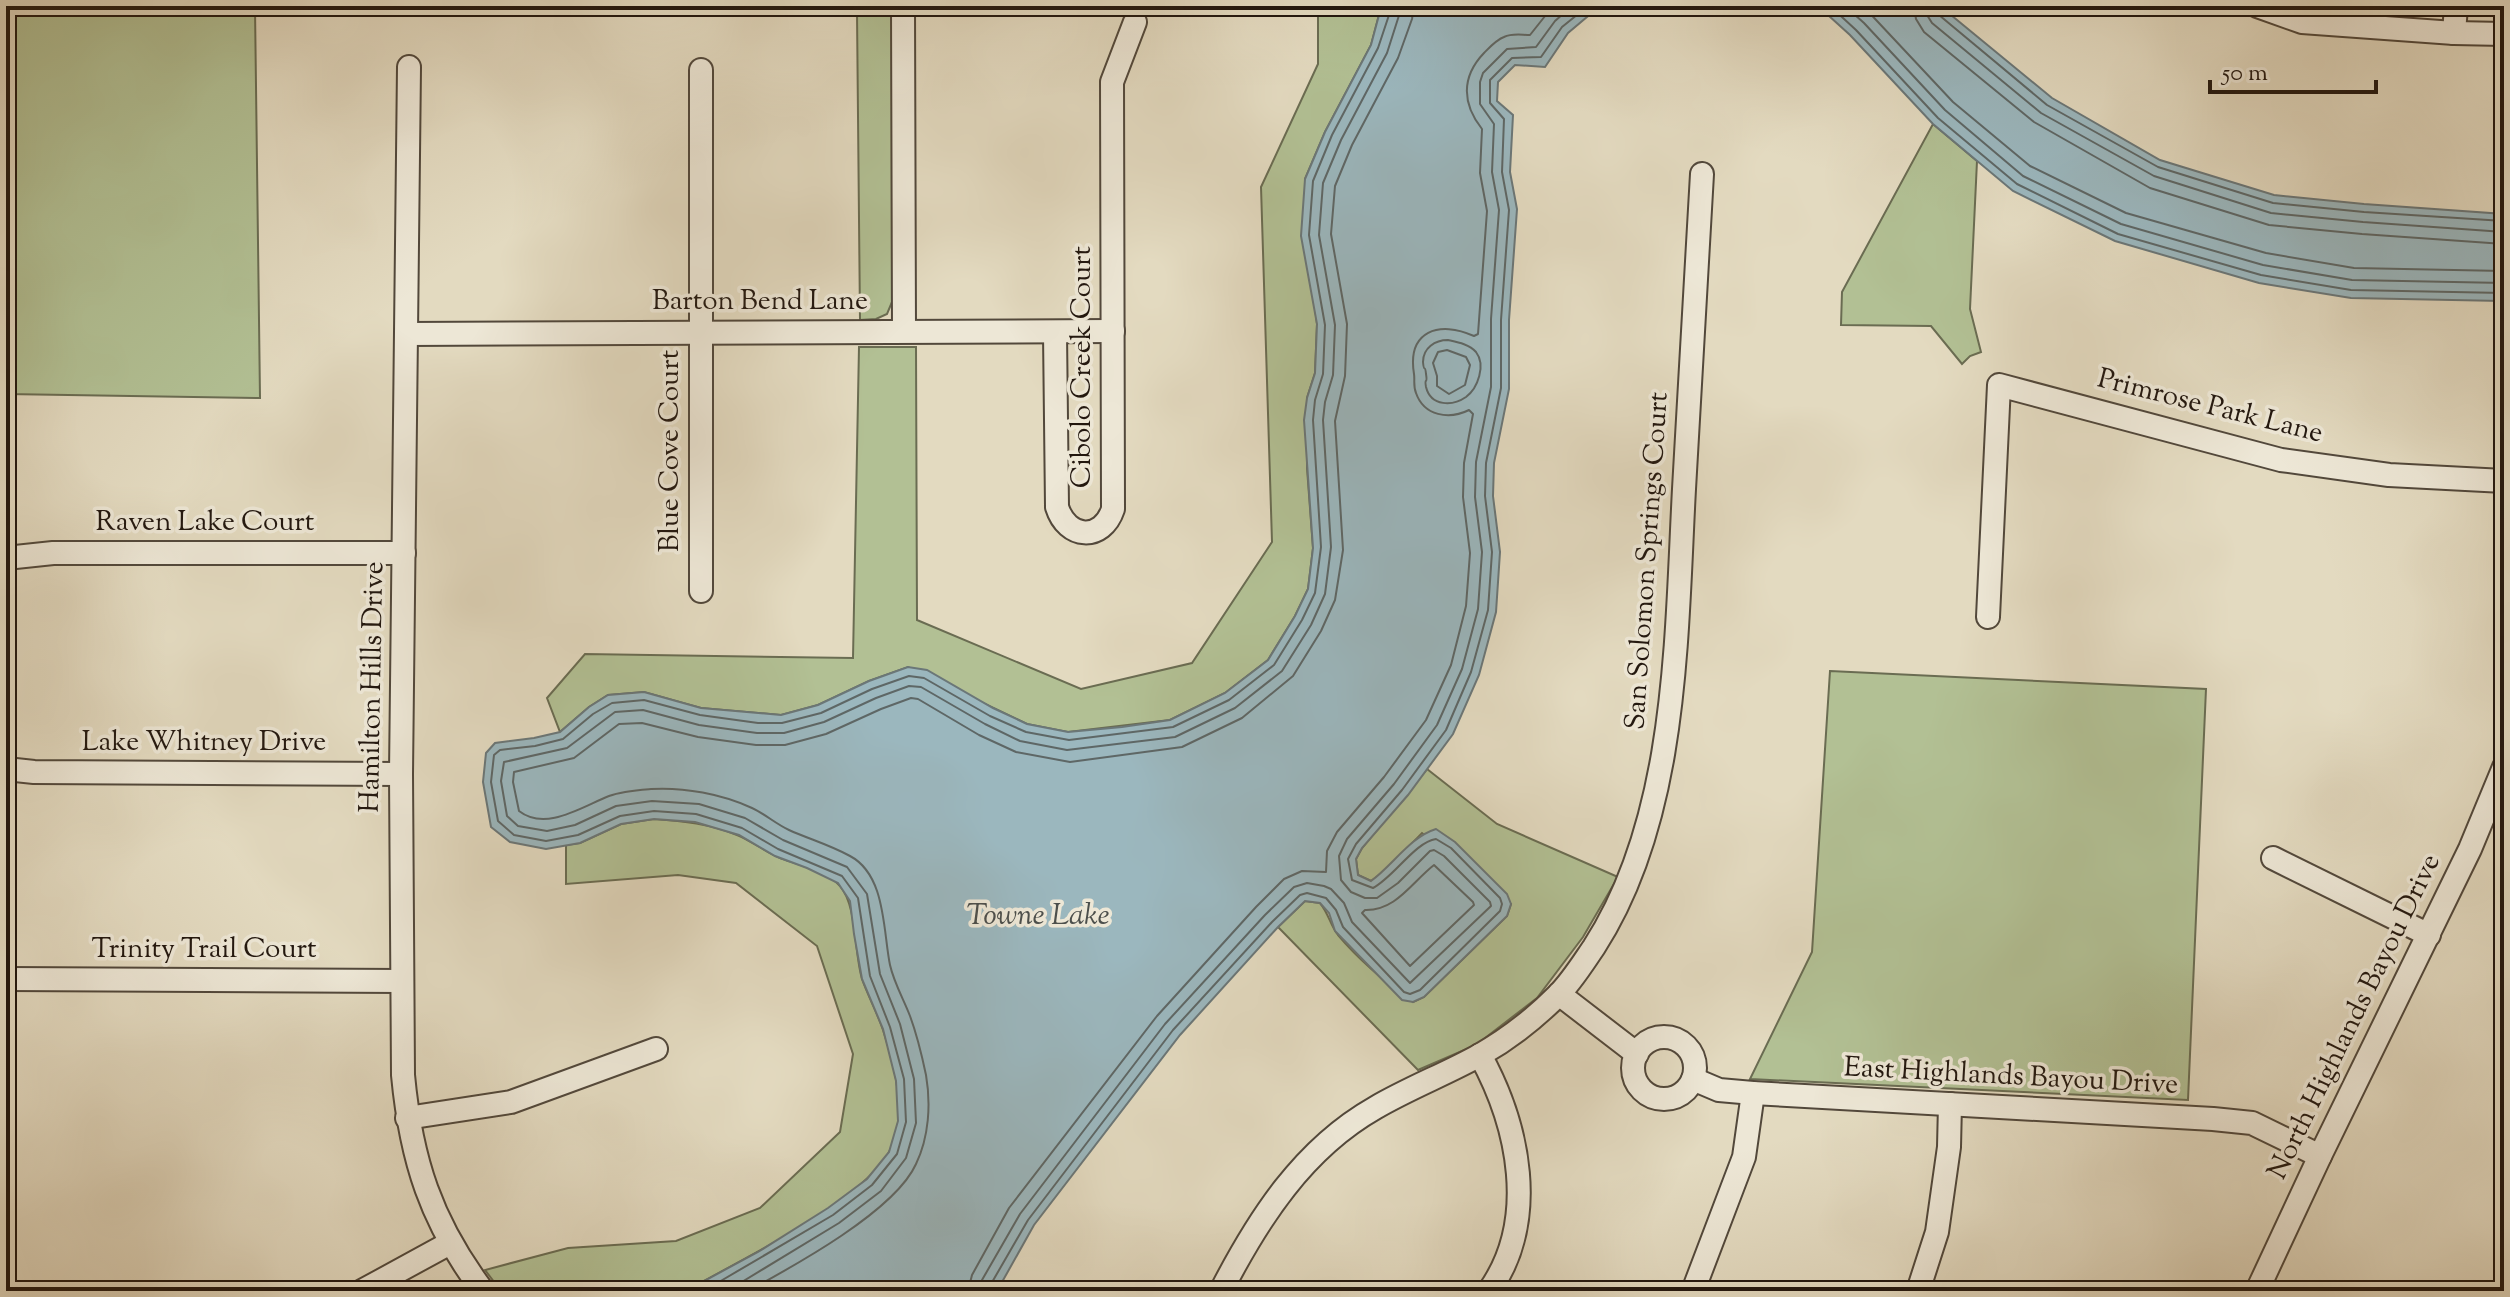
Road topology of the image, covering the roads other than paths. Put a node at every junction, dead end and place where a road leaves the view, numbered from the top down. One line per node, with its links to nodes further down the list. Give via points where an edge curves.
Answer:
1 (903, 6): 10 (street)
2 (2257, 6): 5 (street, via 2302,22)
3 (2456, 6): 5 (street)
4 (1135, 22): 11 (street, Cibolo Creek Court, via 1112,82)
5 (2454, 33): 6 (street)
6 (2504, 34)
7 (409, 67): 14 (street, Hamilton Hills Drive)
8 (701, 70): 12 (street, Blue Cove Court)
9 (1702, 174): 27 (street, San Solomon Springs Court, via 1671,709 1639,848 1618,905)
10 (904, 331): 12 (street, Barton Bend Lane); 13 (street, Barton Bend Lane)
11 (1113, 331): 13 (street, Barton Bend Lane); 13 (street, Cibolo Creek Court, via 1113,509 1103,526 1085,533 1065,524 1057,507)
12 (701, 332): 14 (street, Barton Bend Lane); 18 (street, Blue Cove Court)
13 (1055, 333)
14 (407, 334): 16 (street, Hamilton Hills Drive)
15 (2504, 481): 19 (street, Primrose Park Lane, via 2389,475 2281,460 1999,385)
16 (404, 553): 17 (street, Raven Lake Court, via 53,553); 22 (street, Hamilton Hills Drive)
17 (6, 558)
18 (701, 591)
19 (1988, 617)
20 (2504, 767): 24 (street, North Highlands Bayou Drive)
21 (6, 769): 22 (street, Lake Whitney Drive)
22 (401, 774): 26 (street, Hamilton Hills Drive)
23 (2273, 858): 24 (street)
24 (2429, 935): 35 (street, North Highlands Bayou Drive)
25 (6, 979): 26 (street, Trinity Trail Court)
26 (402, 981): 34 (street, Hamilton Hills Drive)
27 (1559, 994): 29 (street); 30 (street, San Solomon Springs Court)
28 (656, 1049): 34 (street, via 511,1102)
29 (1637, 1054): 31 (street, via 1653,1039 1674,1039 1693,1058); 31 (street, via 1637,1082 1653,1097 1676,1097)
30 (1480, 1055): 39 (street, San Solomon Springs Court, via 1370,1110 1325,1144 1281,1190); 40 (street, via 1507,1115 1518,1186 1509,1253)
31 (1693, 1079): 32 (street, East Highlands Bayou Drive, via 1719,1090)
32 (1753, 1093): 33 (street, East Highlands Bayou Drive); 41 (street, via 1744,1157)
33 (1950, 1104): 35 (street, East Highlands Bayou Drive, via 2252,1123); 42 (street, via 1937,1232)
34 (407, 1118): 36 (street, Hamilton Hills Drive, via 430,1204)
35 (2320, 1156): 43 (street, North Highlands Bayou Drive)
36 (450, 1243): 37 (street); 38 (street, Hamilton Hills Drive)
37 (362, 1291)
38 (483, 1291)
39 (1221, 1291)
40 (1489, 1291)
41 (1693, 1291)
42 (1918, 1291)
43 (2257, 1291)

